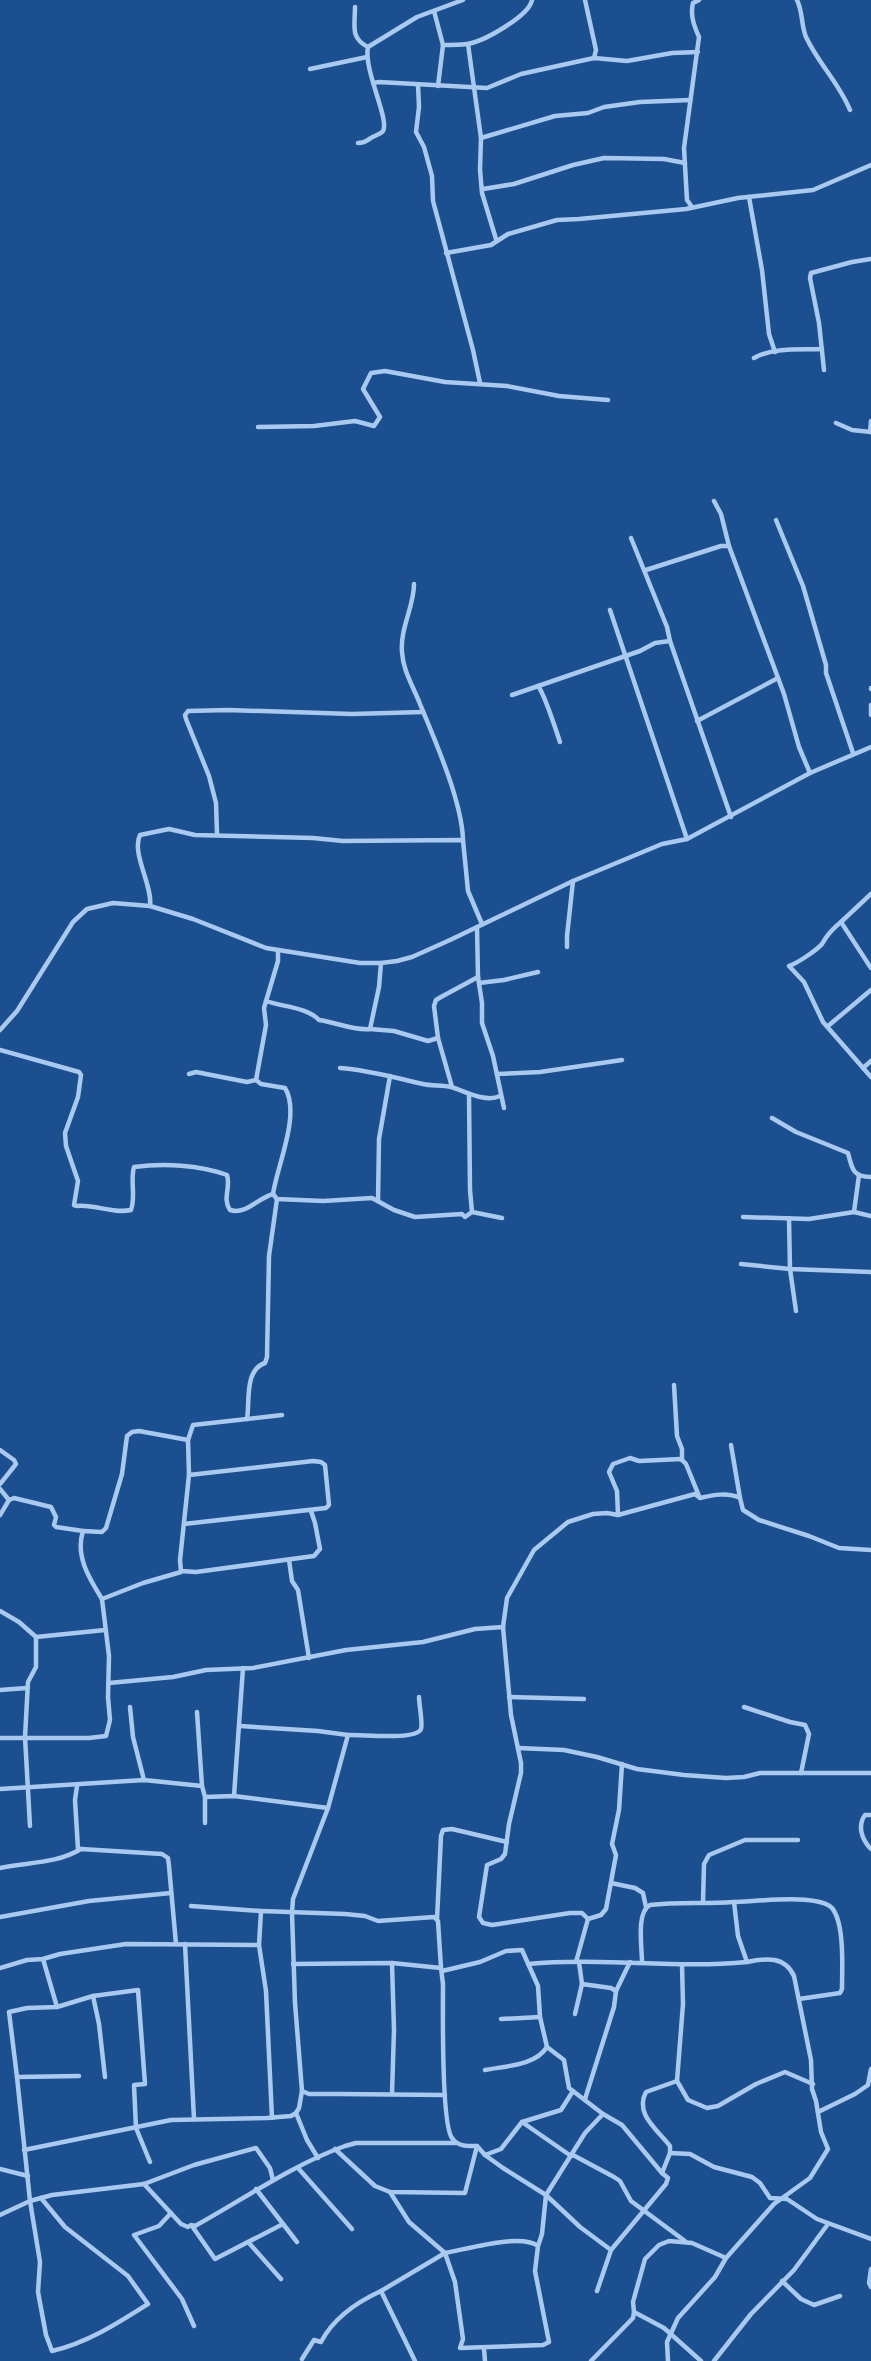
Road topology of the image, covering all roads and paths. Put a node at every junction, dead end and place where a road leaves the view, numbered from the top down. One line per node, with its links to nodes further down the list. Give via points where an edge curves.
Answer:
1 (463, 0): 8 (street)
2 (532, 0): 9 (street, via 513,22)
3 (585, 0): 14 (street, via 596,50)
4 (699, 0): 6 (street)
5 (798, 0): 21 (street, via 806,38)
6 (692, 1): 12 (street)
7 (355, 7): 11 (street, via 354,35 357,42)
8 (434, 11): 10 (street); 11 (street)
9 (468, 44): 10 (street); 19 (street)
10 (443, 45): 18 (street)
11 (368, 47): 13 (street)
12 (698, 52): 14 (street, via 672,52 627,61); 20 (street)
13 (367, 57): 15 (street); 16 (street)
14 (594, 58): 19 (street, via 521,74 487,88)
15 (310, 69)
16 (373, 83): 17 (street); 23 (street, via 384,127 364,143)
17 (418, 85): 18 (street); 30 (street, via 416,132 432,176 433,201)
18 (438, 86): 19 (street)
19 (474, 88): 22 (street)
20 (690, 100): 22 (street, via 604,107 588,113 555,116); 24 (street)
21 (850, 110)
22 (481, 138): 26 (street)
23 (358, 143)
24 (685, 163): 26 (street, via 604,158); 28 (street, via 687,200)
25 (871, 165): 27 (street, via 813,190)
26 (483, 189): 29 (street)
27 (749, 197): 28 (street); 33 (street)
28 (692, 207): 29 (street, via 566,219)
29 (496, 239): 30 (street, via 491,245)
30 (446, 253): 36 (street)
31 (871, 259): 32 (street, via 811,273)
32 (822, 349): 33 (street); 35 (street)
33 (775, 352): 34 (street)
34 (754, 358)
35 (824, 370)
36 (480, 383): 37 (street, via 559,396); 40 (street, via 445,382 385,371 371,373 363,389 380,417 374,426 355,421)
37 (608, 399)
38 (871, 421): 41 (street)
39 (836, 423): 41 (street)
40 (258, 427)
41 (870, 432)
42 (714, 501): 45 (street)
43 (776, 520): 60 (street, via 803,586)
44 (631, 538): 46 (street)
45 (729, 546): 46 (street); 51 (street)
46 (646, 570): 49 (street)
47 (414, 584): 55 (street, via 402,651 409,682)
48 (610, 610): 50 (street)
49 (670, 641): 50 (street); 57 (street)
50 (626, 655): 52 (street); 64 (street)
51 (778, 678): 57 (street); 61 (street)
52 (538, 686): 53 (street); 58 (street)
53 (512, 695)
54 (871, 705): 56 (street)
55 (423, 712): 63 (street, via 188,711 186,719 209,776); 65 (street, via 445,767)
56 (871, 715)
57 (697, 721): 62 (street)
58 (560, 742)
59 (871, 747): 60 (street)
60 (853, 753): 61 (street)
61 (810, 773): 62 (street)
62 (731, 817): 64 (street)
63 (217, 834): 65 (street, via 343,841); 68 (street, via 195,836 169,829 139,836)
64 (687, 839): 66 (street, via 662,844)
65 (463, 840): 70 (street, via 468,891)
66 (573, 881): 70 (street); 71 (street)
67 (871, 894): 69 (street)
68 (150, 906): 72 (street); 81 (street, via 103,904 78,915 17,1011)
69 (841, 922): 74 (street); 79 (street, via 823,938 822,944 789,966 804,982)
70 (480, 926): 73 (street, via 412,957); 76 (street)
71 (567, 948)
72 (278, 950): 73 (street); 78 (street)
73 (381, 963): 80 (street)
74 (871, 968)
75 (538, 972): 76 (street, via 504,980)
76 (478, 980): 82 (street, via 436,1000); 89 (street, via 482,1023)
77 (871, 990): 79 (street)
78 (266, 1001): 80 (street, via 306,1011 319,1020); 92 (street, via 266,1025)
79 (828, 1026): 87 (street)
80 (370, 1029): 82 (street, via 428,1041)
81 (0, 1030)
82 (438, 1038): 93 (street)
83 (0, 1050): 100 (street, via 81,1075 65,1133 78,1181 74,1205 131,1210 133,1169 139,1166 177,1165 227,1176 225,1199 230,1210 236,1212 266,1196)
84 (622, 1060): 89 (street)
85 (871, 1061): 87 (street)
86 (340, 1068): 90 (street)
87 (863, 1068): 91 (street)
88 (189, 1074): 92 (street)
89 (498, 1074): 95 (street)
90 (390, 1076): 93 (street); 101 (street, via 379,1138)
91 (871, 1077)
92 (256, 1080): 100 (street, via 285,1088 290,1102)
93 (452, 1088): 94 (street)
94 (469, 1094): 95 (street); 102 (street)
95 (500, 1096): 96 (street)
96 (504, 1108)
97 (772, 1118): 98 (street, via 848,1153)
98 (859, 1176): 99 (street); 103 (street)
99 (871, 1177)
100 (275, 1196): 101 (street); 114 (street, via 269,1256 267,1357 249,1384)
101 (378, 1201): 102 (street, via 415,1217 465,1217)
102 (472, 1212): 106 (street)
103 (854, 1212): 104 (street); 107 (street)
104 (871, 1216)
105 (743, 1217): 107 (street)
106 (502, 1218)
107 (789, 1218): 109 (street)
108 (741, 1264): 109 (street)
109 (789, 1269): 110 (street); 111 (street)
110 (871, 1272)
111 (796, 1311)
112 (674, 1385): 118 (street)
113 (282, 1415): 114 (street)
114 (247, 1419): 115 (street, via 195,1424)
115 (188, 1440): 119 (street); 129 (street, via 139,1431 127,1436 122,1474 106,1528 102,1532)
116 (731, 1445): 123 (street)
117 (0, 1450): 120 (street, via 16,1464)
118 (682, 1460): 122 (street); 127 (street, via 630,1458 613,1464 609,1472 617,1491)
119 (189, 1474): 125 (street, via 321,1462 326,1472 329,1505); 128 (street)
120 (0, 1484)
121 (0, 1489): 124 (street)
122 (700, 1498): 123 (street, via 725,1494); 127 (street, via 695,1494)
123 (740, 1498): 130 (street, via 743,1510 759,1520 839,1548)
124 (9, 1500): 126 (street); 129 (street, via 51,1507 56,1527)
125 (310, 1511): 128 (street); 131 (street, via 320,1552)
126 (0, 1515)
127 (618, 1515): 135 (street, via 573,1519 540,1543 507,1598)
128 (184, 1524): 132 (street)
129 (83, 1531): 133 (street, via 79,1547 86,1574)
130 (871, 1550)
131 (290, 1560): 132 (street); 138 (street)
132 (181, 1571): 133 (street)
133 (102, 1599): 136 (street)
134 (0, 1611): 137 (street)
135 (503, 1627): 138 (street); 144 (street)
136 (105, 1630): 137 (street); 140 (street)
137 (36, 1637): 141 (street, via 36,1667)
138 (309, 1658): 139 (street)
139 (243, 1668): 140 (street); 149 (street)
140 (109, 1683): 151 (street, via 110,1720 106,1736)
141 (27, 1688): 142 (street); 151 (street)
142 (0, 1690)
143 (419, 1697): 150 (street, via 422,1724 417,1734)
144 (509, 1697): 145 (street); 153 (street)
145 (584, 1699)
146 (130, 1707): 157 (street)
147 (744, 1707): 155 (street, via 805,1725 809,1734)
148 (197, 1712): 159 (street)
149 (240, 1726): 150 (street); 162 (street)
150 (348, 1735): 164 (street)
151 (25, 1737): 152 (street); 160 (street)
152 (0, 1738)
153 (518, 1748): 154 (street, via 564,1750); 169 (street, via 521,1773)
154 (622, 1764): 155 (street, via 705,1777); 173 (street, via 612,1844 616,1856)
155 (801, 1773): 156 (street)
156 (871, 1773)
157 (144, 1780): 158 (street); 159 (street)
158 (77, 1786): 160 (street); 170 (street)
159 (202, 1786): 163 (street)
160 (26, 1787): 161 (street); 167 (street)
161 (0, 1789)
162 (234, 1796): 163 (street); 164 (street)
163 (205, 1797): 166 (street)
164 (327, 1808): 180 (street, via 301,1875)
165 (871, 1815): 171 (street, via 862,1818 860,1827)
166 (205, 1823)
167 (30, 1826)
168 (798, 1840): 175 (street, via 745,1840 709,1855 704,1860)
169 (507, 1842): 182 (street, via 443,1830); 183 (street, via 504,1857 486,1868 479,1917 483,1923 492,1925 570,1913 582,1913)
170 (81, 1849): 172 (street, via 47,1862); 174 (street, via 162,1854 168,1858)
171 (871, 1849)
172 (0, 1868)
173 (610, 1882): 178 (street, via 643,1893); 183 (street, via 605,1911)
174 (171, 1893): 181 (street, via 89,1901); 184 (street)
175 (703, 1902): 176 (street); 178 (street)
176 (734, 1902): 191 (street, via 738,1936); 201 (street, via 800,1900 824,1903 833,1910 842,1952 842,1992)
177 (191, 1906): 179 (street)
178 (646, 1907): 190 (street, via 641,1916)
179 (261, 1911): 180 (street); 186 (street)
180 (292, 1913): 182 (street, via 345,1914 378,1921); 193 (street)
181 (0, 1917)
182 (437, 1919): 197 (street)
183 (588, 1919): 188 (street)
184 (176, 1944): 185 (street); 187 (street, via 126,1944)
185 (185, 1944): 186 (street); 223 (street)
186 (259, 1945): 222 (street, via 266,1991)
187 (43, 1959): 196 (street); 202 (street)
188 (577, 1962): 189 (street); 194 (street); 198 (street)
189 (630, 1962): 190 (street); 199 (street)
190 (642, 1962): 195 (street)
191 (747, 1962): 195 (street); 201 (street, via 768,1959 787,1965)
192 (392, 1963): 193 (street); 197 (street); 216 (street)
193 (293, 1964): 214 (street)
194 (528, 1964): 197 (street, via 525,1953 519,1949); 204 (street, via 539,1992)
195 (682, 1965): 212 (street)
196 (0, 1968)
197 (441, 1970): 217 (street)
198 (582, 1984): 199 (street); 203 (street)
199 (616, 1991): 218 (street)
200 (93, 1996): 202 (street); 211 (street); 225 (street, via 138,1990 145,2084 134,2085)
201 (799, 1999): 213 (street)
202 (57, 2007): 210 (street, via 9,2012)
203 (575, 2014)
204 (540, 2017): 205 (street); 206 (street)
205 (501, 2019)
206 (547, 2048): 208 (street, via 529,2061); 215 (street, via 564,2060 568,2085)
207 (871, 2069): 219 (street, via 868,2085)
208 (485, 2070)
209 (79, 2076): 210 (street)
210 (17, 2077): 229 (street)
211 (105, 2077)
212 (677, 2081): 213 (street, via 688,2100 707,2108 786,2072); 230 (street, via 646,2092 641,2101 643,2113 670,2146)
213 (813, 2084): 219 (street)
214 (302, 2091): 216 (street); 220 (street)
215 (573, 2091): 218 (street); 224 (street, via 561,2110)
216 (392, 2094): 217 (street)
217 (445, 2095): 226 (street, via 447,2127)
218 (585, 2099): 221 (street)
219 (818, 2112): 245 (street, via 828,2149 810,2178)
220 (297, 2113): 222 (street); 233 (street)
221 (603, 2114): 232 (street, via 585,2133); 237 (street, via 622,2125)
222 (272, 2118): 223 (street)
223 (194, 2119): 225 (street)
224 (522, 2122): 231 (street, via 501,2149); 232 (street)
225 (136, 2128): 229 (street); 234 (street)
226 (456, 2143): 227 (street); 228 (street, via 356,2143)
227 (477, 2146): 231 (street); 242 (street, via 465,2193)
228 (335, 2149): 233 (street); 242 (street, via 375,2186)
229 (24, 2150): 238 (street)
230 (670, 2153): 237 (street); 245 (street, via 690,2154 714,2167 752,2177 770,2198)
231 (485, 2155): 243 (street)
232 (573, 2155): 243 (street); 247 (street, via 614,2176)
233 (318, 2158): 235 (street)
234 (150, 2162)
235 (298, 2168): 239 (street); 253 (street)
236 (0, 2169): 238 (street)
237 (662, 2173): 247 (street, via 668,2178 666,2184)
238 (28, 2176): 246 (street)
239 (273, 2180): 240 (street, via 256,2148); 241 (street)
240 (144, 2184): 244 (street); 248 (street)
241 (256, 2189): 250 (street, via 195,2226); 251 (street)
242 (390, 2192): 260 (street, via 409,2222)
243 (546, 2195): 258 (street); 259 (street)
244 (41, 2198): 246 (street); 246 (street, via 65,2227 128,2276 148,2304 111,2327 70,2347 52,2351 38,2292 40,2262)
245 (780, 2199): 252 (street, via 787,2199); 261 (street)
246 (30, 2201): 249 (street)
247 (643, 2211): 255 (street); 259 (street)
248 (171, 2213): 250 (street, via 181,2224); 270 (street, via 159,2226 134,2235 182,2300)
249 (0, 2215)
250 (191, 2224): 257 (street, via 215,2259)
251 (283, 2224): 256 (street); 257 (street)
252 (828, 2224): 254 (street); 264 (street)
253 (352, 2229)
254 (871, 2239)
255 (684, 2241): 261 (street); 269 (street, via 659,2245 645,2259 633,2302)
256 (297, 2242)
257 (249, 2243): 263 (street)
258 (538, 2246): 260 (street, via 507,2239); 272 (street, via 535,2271 549,2342)
259 (611, 2250): 267 (street)
260 (446, 2253): 266 (street); 272 (street, via 455,2282 463,2339 460,2348)
261 (726, 2258): 271 (street)
262 (871, 2269): 265 (street)
263 (281, 2279)
264 (783, 2281): 268 (street, via 801,2300 814,2305); 279 (street)
265 (871, 2287)
266 (381, 2291): 273 (street, via 329,2327 321,2342 314,2340); 274 (street)
267 (597, 2291)
268 (840, 2296)
269 (634, 2312): 271 (street); 276 (street, via 633,2318)
270 (194, 2326)
271 (670, 2333): 277 (street); 278 (street)
272 (483, 2349): 275 (street)
273 (302, 2360)
274 (415, 2361)
275 (485, 2361)
276 (591, 2361)
277 (668, 2361)
278 (700, 2361)
279 (714, 2361)

